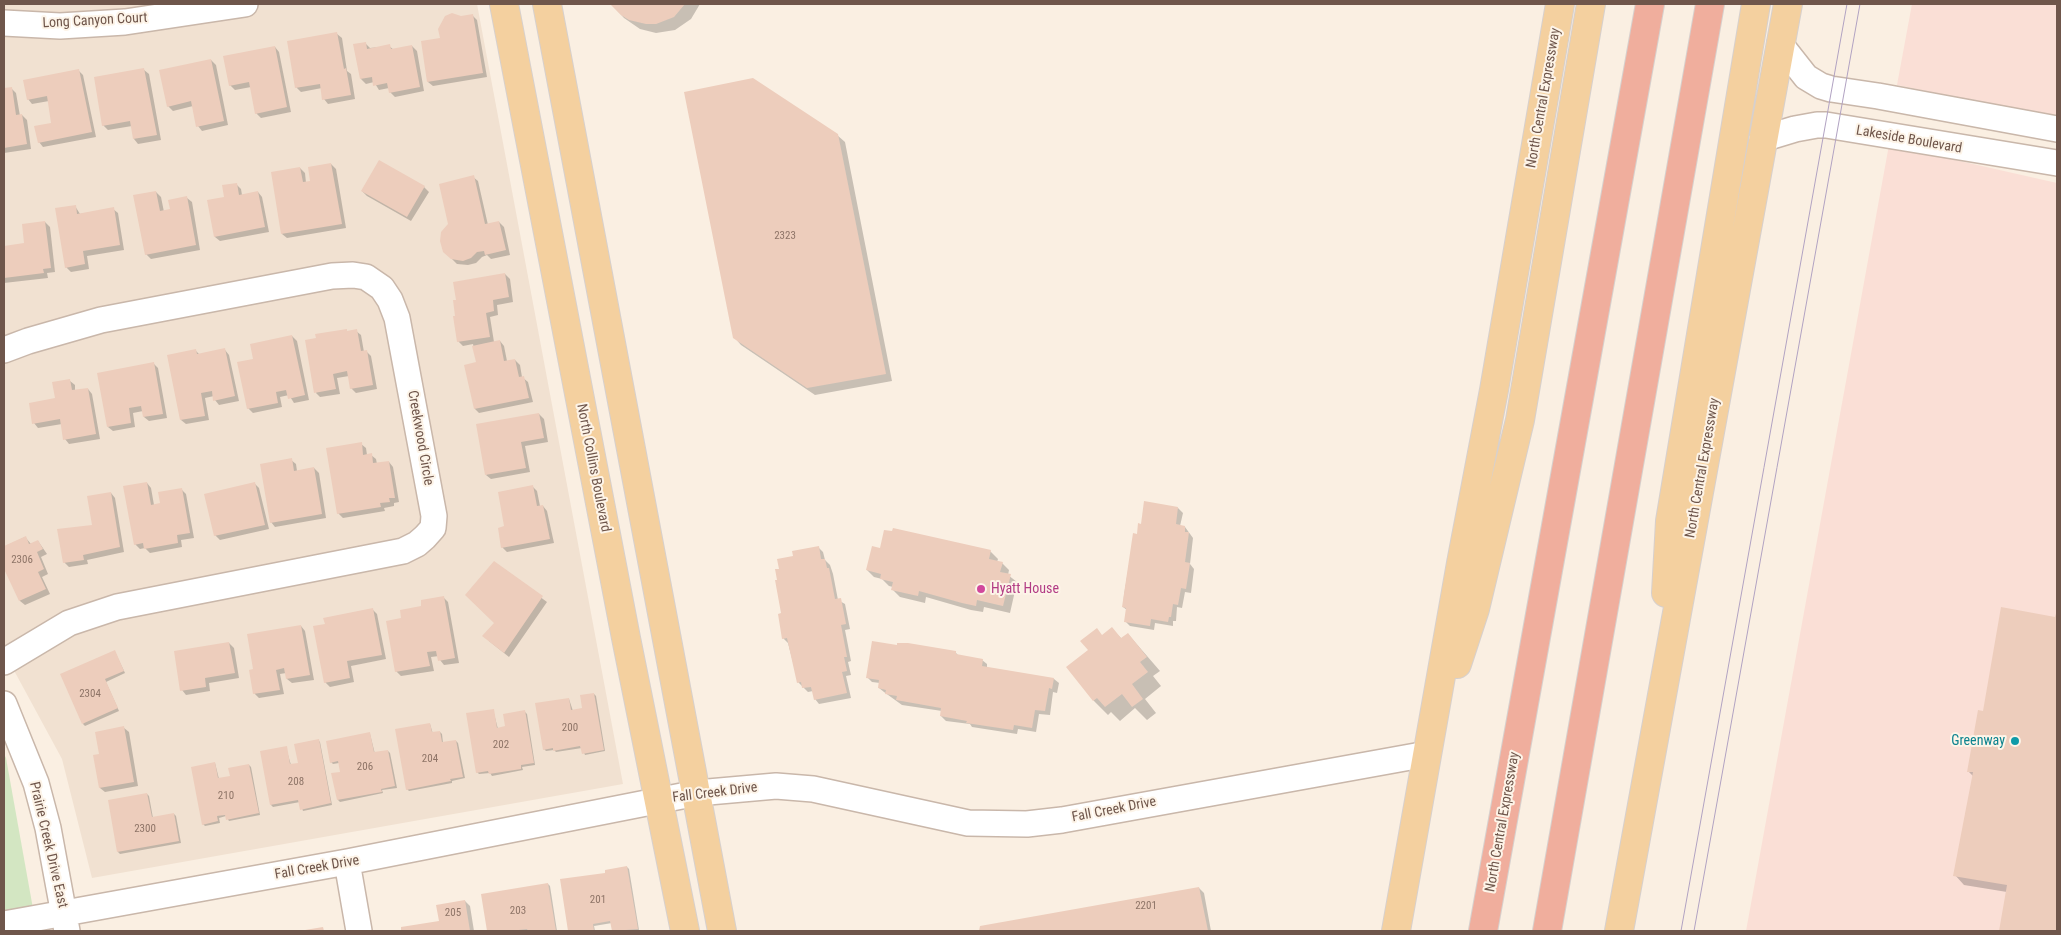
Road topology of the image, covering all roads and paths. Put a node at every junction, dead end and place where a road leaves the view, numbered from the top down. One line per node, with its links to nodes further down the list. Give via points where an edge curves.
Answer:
1 (245, 4): 10 (street, Long Canyon Court, via 125,22 60,26)
2 (504, 4): 13 (main road, North Collins Boulevard)
3 (547, 4): 12 (main road)
4 (1560, 4): 23 (main road, North Central Expressway)
5 (1591, 4): 23 (main road, via 1520,420 1475,609)
6 (1650, 4): 33 (highway, North Central Expressway)
7 (1710, 4): 34 (highway)
8 (1756, 4): 21 (main road, via 1670,521)
9 (1788, 4): 11 (main road, North Central Expressway)
10 (4, 23)
11 (1780, 44): 14 (street, via 1806,77 1821,86); 15 (main road, North Central Expressway)
12 (564, 89): 13 (main road); 18 (main road)
13 (522, 97): 19 (main road, North Collins Boulevard)
14 (2057, 129)
15 (1762, 139): 16 (street, Lakeside Boulevard, via 1795,129 1826,125); 21 (main road, North Central Expressway)
16 (2057, 163)
17 (4, 350): 20 (street, Creekwood Circle, via 101,320 332,276 366,277 382,288 397,318 434,528 417,544 403,551 117,607 69,623)
18 (638, 480): 19 (main road); 24 (main road)
19 (597, 488): 25 (main road, North Collins Boulevard)
20 (4, 662)
21 (1662, 692): 35 (main road, North Central Expressway)
22 (4, 704): 27 (street, Prairie Creek Drive East, via 36,783)
23 (1427, 754): 24 (street, Fall Creek Drive, via 1027,824 968,823 813,789 776,786); 32 (main road, North Central Expressway)
24 (697, 793): 25 (street, Fall Creek Drive); 31 (main road)
25 (659, 800): 26 (street, Fall Creek Drive); 30 (main road, North Collins Boulevard)
26 (347, 862): 27 (street, Fall Creek Drive); 29 (street)
27 (66, 922): 28 (street, Fall Creek Drive)
28 (4, 924)
29 (359, 931)
30 (684, 931)
31 (722, 931)
32 (1396, 931)
33 (1483, 931)
34 (1547, 931)
35 (1619, 931)

